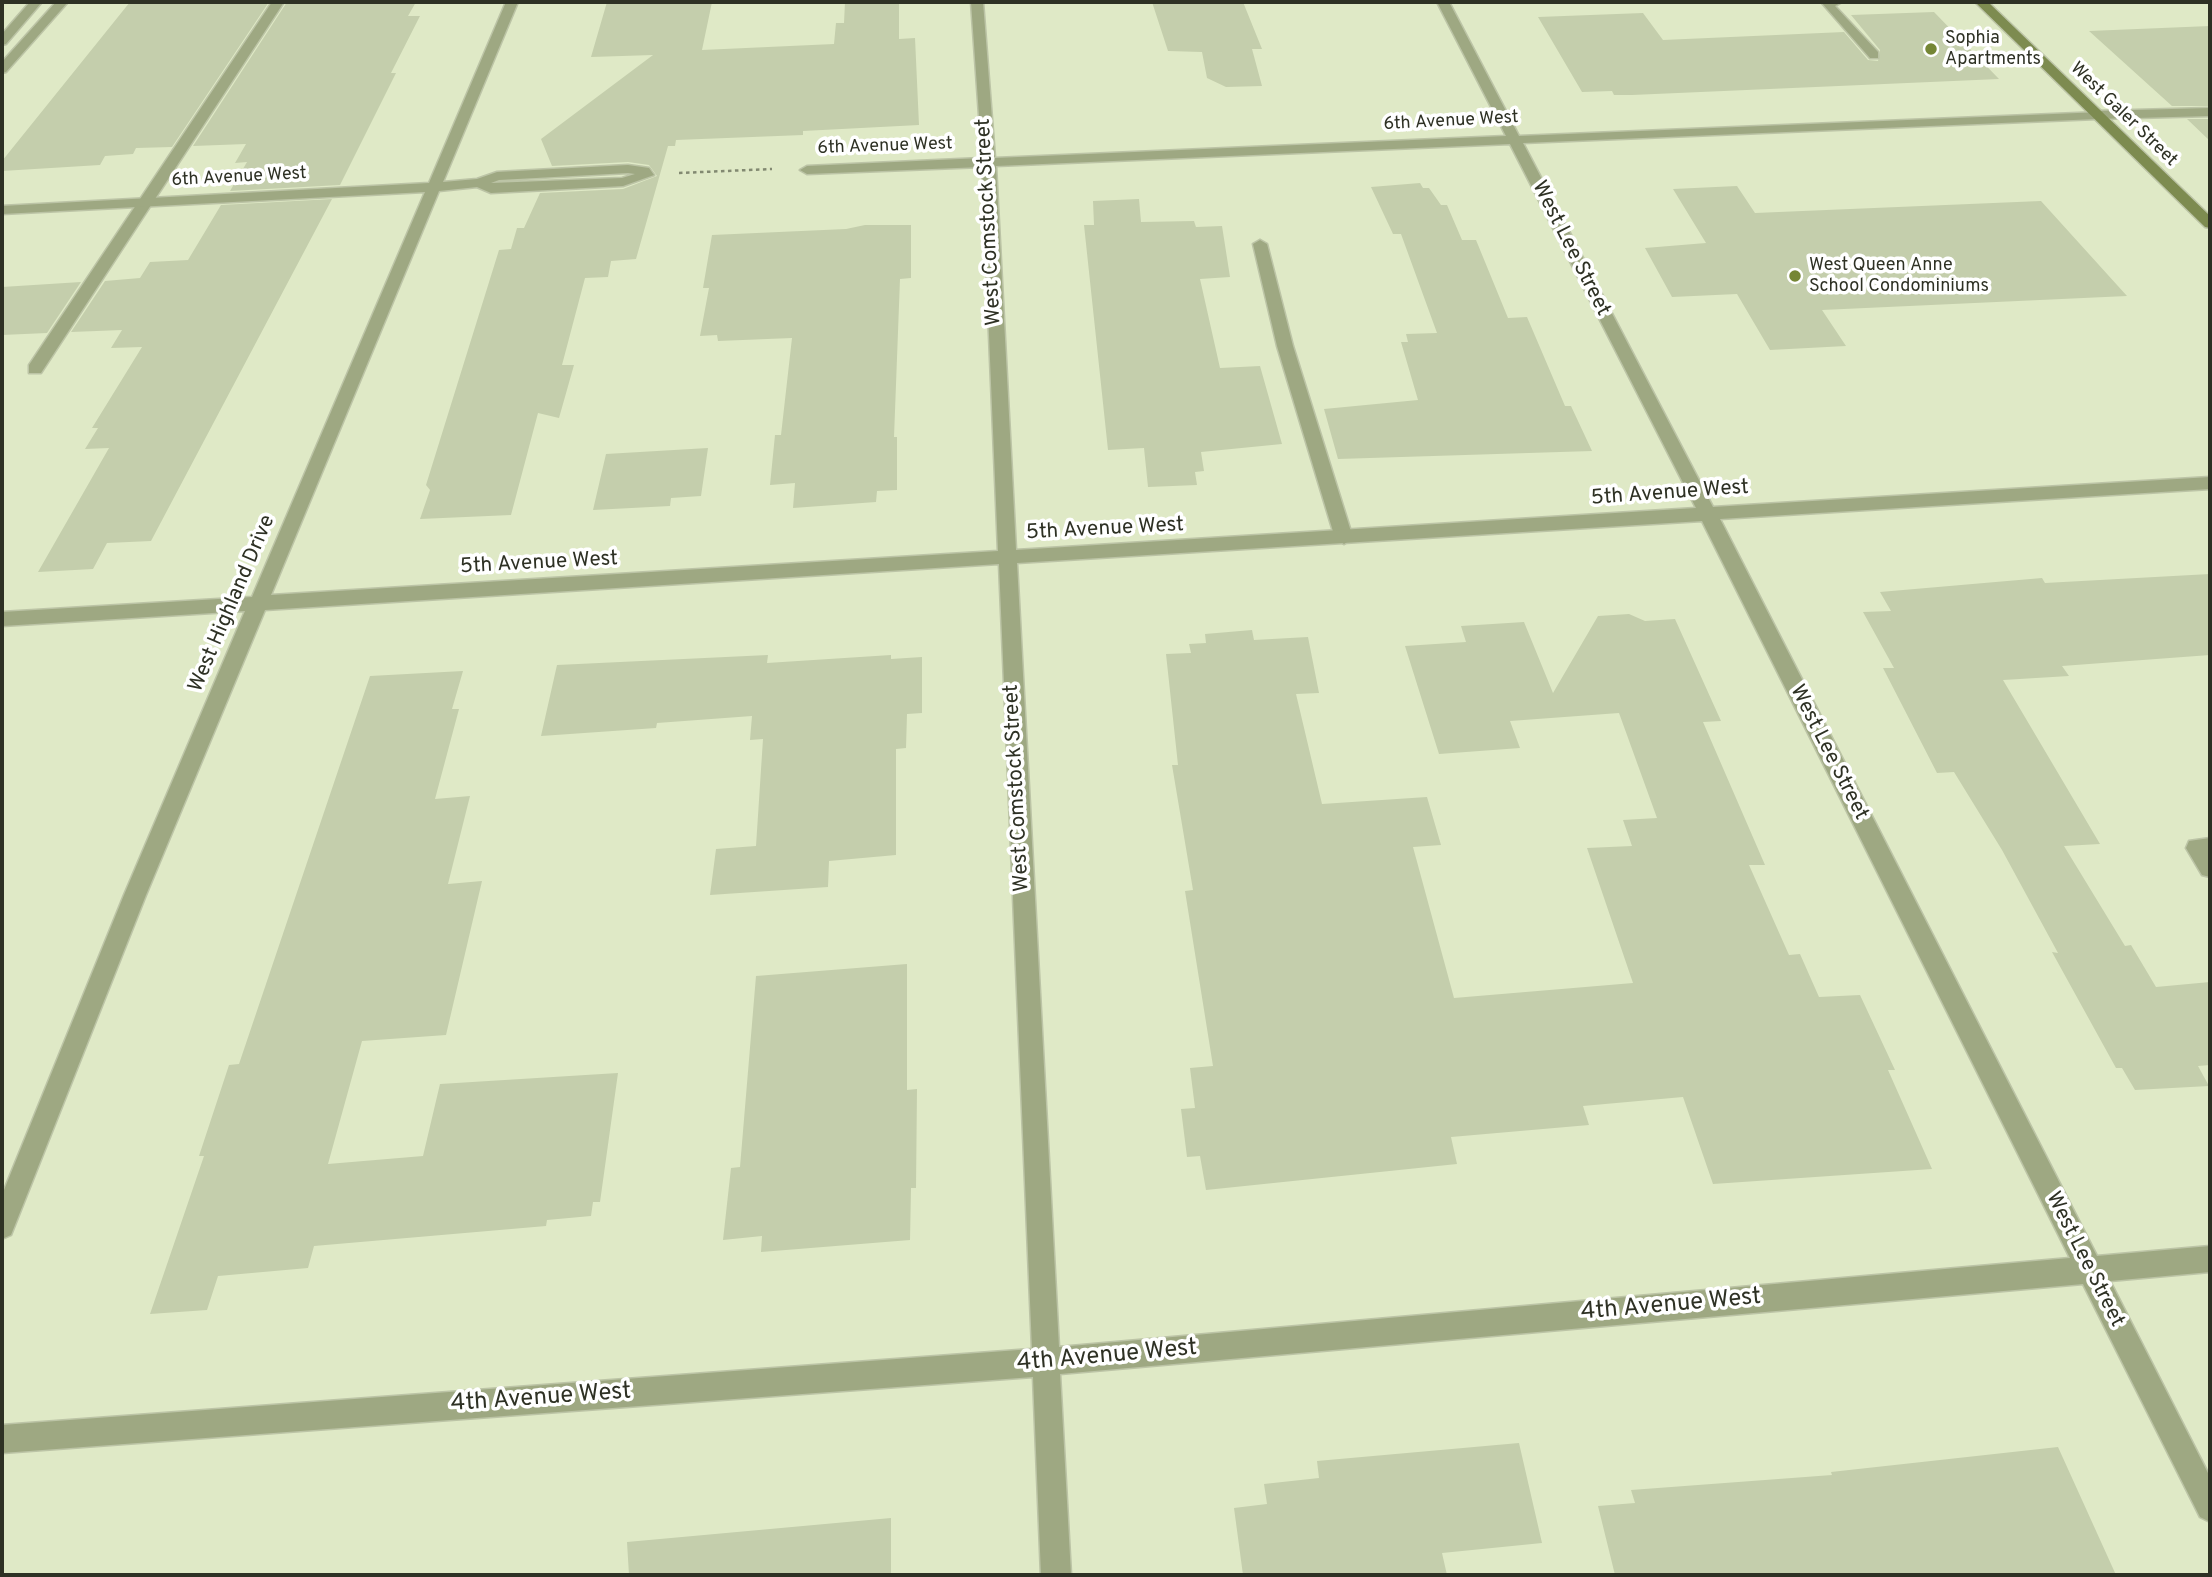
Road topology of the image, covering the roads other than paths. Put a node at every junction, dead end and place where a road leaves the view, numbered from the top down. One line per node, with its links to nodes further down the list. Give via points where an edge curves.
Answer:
1 (37, 2): 9 (street)
2 (62, 2): 11 (street)
3 (278, 2): 19 (street)
4 (512, 2): 18 (street, West Highland Drive)
5 (977, 2): 15 (street, West Comstock Street)
6 (1443, 2): 14 (street, West Lee Street)
7 (1836, 2): 10 (street, via 1826,3)
8 (1981, 2): 13 (street, West Galer Street)
9 (2, 41)
10 (1874, 55)
11 (2, 69)
12 (2210, 112): 13 (street, 6th Avenue West)
13 (2097, 115): 14 (street, 6th Avenue West); 21 (street, West Galer Street)
14 (1513, 138): 15 (street, 6th Avenue West); 25 (street, West Lee Street)
15 (989, 162): 16 (street, 6th Avenue West); 27 (street, West Comstock Street)
16 (807, 170)
17 (479, 183): 17 (street, 6th Avenue West, via 491,189 623,183 647,175 638,169 615,170 496,176); 18 (street, 6th Avenue West)
18 (432, 187): 19 (street, 6th Avenue West); 28 (street, West Highland Drive)
19 (144, 202): 20 (street, 6th Avenue West); 23 (street)
20 (2, 209)
21 (2210, 224)
22 (1261, 244): 26 (street, via 1285,346)
23 (35, 369)
24 (2210, 483): 25 (street, 5th Avenue West)
25 (1708, 514): 26 (street, 5th Avenue West); 34 (street, West Lee Street)
26 (1344, 538): 27 (street, 5th Avenue West)
27 (1007, 558): 28 (street, 5th Avenue West); 35 (street, West Comstock Street)
28 (259, 604): 29 (street, 5th Avenue West); 32 (street, West Highland Drive)
29 (2, 619)
30 (2210, 847): 31 (street, via 2197,848)
31 (2210, 868)
32 (2, 1226)
33 (2210, 1259): 34 (street, 4th Avenue West)
34 (2088, 1268): 35 (street, 4th Avenue West); 37 (street, West Lee Street)
35 (1045, 1362): 36 (street, 4th Avenue West); 38 (street, West Comstock Street)
36 (2, 1439)
37 (2210, 1507)
38 (1056, 1575)

